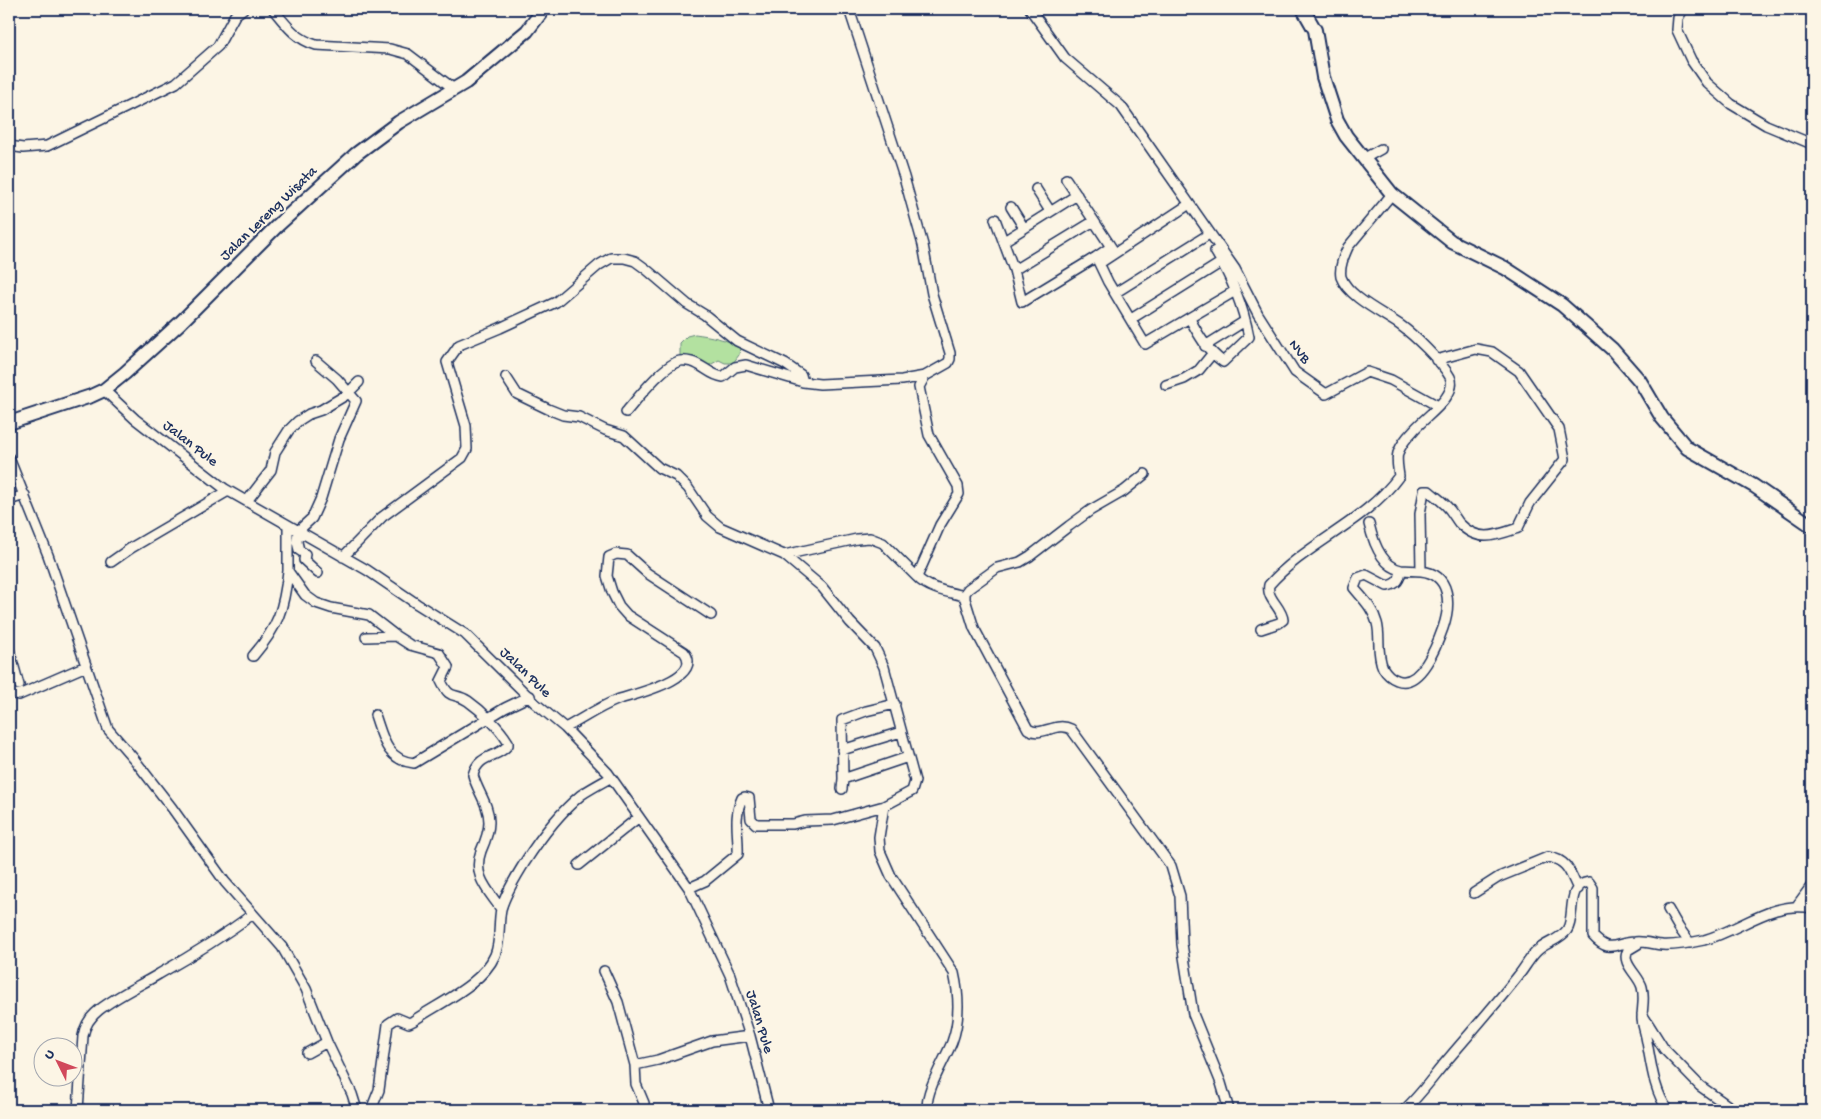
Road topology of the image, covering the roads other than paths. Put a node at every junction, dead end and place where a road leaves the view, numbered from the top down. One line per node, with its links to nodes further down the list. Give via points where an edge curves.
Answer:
1 (243, 9): 10 (street, via 235,16 218,46 176,83 47,146)
2 (274, 9): 8 (street, via 306,42 390,49 408,54)
3 (541, 9): 8 (street, Jalan Lereng Wisata, via 528,31)
4 (849, 9): 39 (street, via 904,177 950,353 945,366)
5 (1030, 9): 14 (street, via 1065,58 1121,106)
6 (1303, 9): 12 (street, via 1315,30 1323,77 1337,120)
7 (1683, 9): 9 (street, via 1677,30 1691,60 1707,83 1731,104 1766,125)
8 (454, 89): 44 (street, Jalan Lereng Wisata, via 399,122 356,154 277,226 180,324)
9 (1812, 144)
10 (9, 146)
11 (1381, 149): 12 (street)
12 (1363, 159): 16 (street)
13 (1066, 179): 17 (street)
14 (1178, 188): 19 (street); 46 (street, NVB, via 1235,269 1258,314 1295,372 1326,394 1367,372 1391,380)
15 (1036, 189): 20 (street)
16 (1392, 194): 37 (street, via 1348,247 1341,275 1349,289 1400,325); 57 (street, via 1452,242 1505,268 1562,305 1612,349 1640,381 1662,418 1687,448 1754,486)
17 (1077, 195): 20 (street); 22 (street)
18 (1011, 207): 23 (street)
19 (1184, 207): 24 (street); 26 (street)
20 (1050, 211): 23 (street)
21 (995, 219): 25 (street)
22 (1094, 221): 26 (street); 29 (street)
23 (1024, 228): 25 (street)
24 (1206, 236): 28 (street); 31 (street)
25 (1004, 241): 29 (street)
26 (1113, 250): 27 (street)
27 (1098, 260): 29 (street, via 1022,302); 31 (street)
28 (1222, 262): 30 (street); 32 (street)
29 (1014, 270)
30 (1236, 291): 33 (street); 34 (street)
31 (1115, 293): 32 (street)
32 (1131, 319): 33 (street, via 1145,344)
33 (1190, 319): 35 (street)
34 (1245, 321): 35 (street); 36 (street, via 1249,337 1223,362)
35 (1205, 346): 36 (street)
36 (1212, 354): 43 (street, via 1199,370)
37 (1436, 360): 46 (street, via 1451,381 1450,392); 64 (street, via 1476,349 1492,352 1518,370 1559,429 1565,459 1530,502 1518,528 1498,535 1478,536 1469,531 1449,508 1429,491 1424,491 1420,514)
38 (316, 361): 45 (street)
39 (925, 376): 42 (street, via 867,382); 66 (street, via 919,387 929,435 958,486 959,494 940,525)
40 (506, 377): 59 (street, via 517,394 540,406 579,417 624,436 659,468 676,476 707,516 720,527)
41 (359, 382): 45 (street)
42 (803, 382): 47 (street, via 746,365 735,367 723,377 717,376 699,364 679,361 650,384); 60 (street, via 801,375 785,364 737,341 635,262 612,258 599,265 556,302 459,345 447,362 466,426 467,449 462,458 382,517)
43 (1166, 385)
44 (104, 390): 48 (street, Jalan Lereng Wisata); 51 (street, Jalan Pule)
45 (349, 392): 54 (street, via 309,414 289,430 275,452 271,470); 58 (street, via 356,401 339,439 321,498 312,518)
46 (1438, 406): 69 (street, via 1404,442 1398,454 1399,476 1384,495 1310,548 1269,585 1269,594 1284,618)
47 (626, 412)
48 (9, 423)
49 (9, 458): 52 (street)
50 (1145, 474): 67 (street, via 1030,556 997,568 970,587)
51 (228, 490): 54 (street, Jalan Pule); 61 (street)
52 (25, 495): 53 (street); 74 (street)
53 (9, 500)
54 (247, 501): 56 (street, Jalan Pule)
55 (1369, 524): 62 (street, via 1374,543 1384,558)
56 (288, 525): 58 (street, Jalan Pule); 63 (street)
57 (1812, 526)
58 (298, 531): 60 (street, Jalan Pule); 65 (street, via 299,550 305,554 304,560)
59 (784, 555): 66 (street, via 870,538 883,543); 78 (street, via 822,586 875,648)
60 (343, 557): 77 (street, Jalan Pule, via 465,634)
61 (111, 562)
62 (1401, 570): 64 (street); 64 (street, via 1400,578 1392,585 1387,586 1366,575 1358,578 1354,588 1368,603 1377,623 1383,668 1393,679 1404,682 1421,671 1430,659 1445,622 1448,604 1443,582 1436,574)
63 (288, 571): 70 (street, via 305,595 316,603 369,615); 73 (street, via 279,618)
64 (1421, 571)
65 (318, 573)
66 (917, 577): 67 (street, via 921,582)
67 (964, 596): 114 (street, via 974,628 1028,729 1038,732 1065,726 1070,729 1171,866 1180,896 1182,944 1193,1014)
68 (711, 615): 81 (street, via 647,573 627,555 608,557 606,576 619,606 627,615 684,652 688,661 678,676 660,687 616,700)
69 (1261, 629)
70 (396, 636): 71 (street); 80 (street, via 414,648 441,655 448,666 441,681 445,690 466,700)
71 (366, 638)
72 (9, 649): 75 (street)
73 (253, 656)
74 (86, 666): 76 (street, via 19,695); 99 (street, via 108,729)
75 (18, 685)
76 (9, 694)
77 (530, 696): 80 (street); 81 (street, Jalan Pule)
78 (895, 704): 82 (street); 83 (street, via 842,720)
79 (375, 715): 80 (street, via 391,753 398,759 414,762)
80 (488, 719): 98 (street, via 506,738 508,745 480,761 473,774 489,821 477,865 479,876)
81 (565, 728): 85 (street, Jalan Pule)
82 (901, 732): 83 (street); 84 (street)
83 (842, 750): 86 (street)
84 (908, 757): 86 (street); 88 (street, via 915,781 912,791)
85 (610, 778): 89 (street, Jalan Pule); 98 (street, via 582,795 549,826 516,875)
86 (843, 779): 87 (street)
87 (842, 788)
88 (884, 806): 92 (street, via 833,820 756,824 751,819 748,798 742,798 736,812 738,854 705,881); 113 (street, via 880,851 891,876 954,973 957,986 958,1021 931,1091)
89 (639, 817): 90 (street); 92 (street, Jalan Pule)
90 (579, 864)
91 (1812, 885): 95 (street)
92 (689, 888): 104 (street, Jalan Pule, via 730,975)
93 (1578, 889): 94 (street, via 1567,865 1548,857 1499,877); 100 (street, via 1587,882 1591,884 1594,900 1592,925 1594,936 1601,944 1612,946); 115 (street, via 1572,900 1568,929 1560,938 1537,951)
94 (1474, 893)
95 (1796, 907): 96 (street); 101 (street, via 1779,908 1723,934)
96 (1812, 908)
97 (1668, 909): 101 (street)
98 (501, 910): 111 (street, via 495,955 476,979 413,1021 409,1023 397,1018 388,1024 379,1090)
99 (253, 914): 105 (street, via 282,947 294,967); 109 (street, via 215,941 117,998 89,1020 83,1036)
100 (1641, 941): 101 (street, via 1662,945); 103 (street, via 1628,950 1625,957 1642,986)
101 (1690, 942)
102 (604, 970): 107 (street, via 618,1002)
103 (1642, 1014): 116 (street, via 1655,1080); 117 (street, via 1664,1049 1700,1086)
104 (750, 1036): 107 (street, via 712,1041); 112 (street, Jalan Pule)
105 (327, 1042): 106 (street); 110 (street)
106 (306, 1053)
107 (635, 1065): 108 (street, via 636,1084)
108 (644, 1102)
109 (78, 1110)
110 (357, 1110)
111 (372, 1110)
112 (769, 1110)
113 (928, 1110)
114 (1229, 1110)
115 (1404, 1110)
116 (1668, 1110)
117 (1734, 1110)

